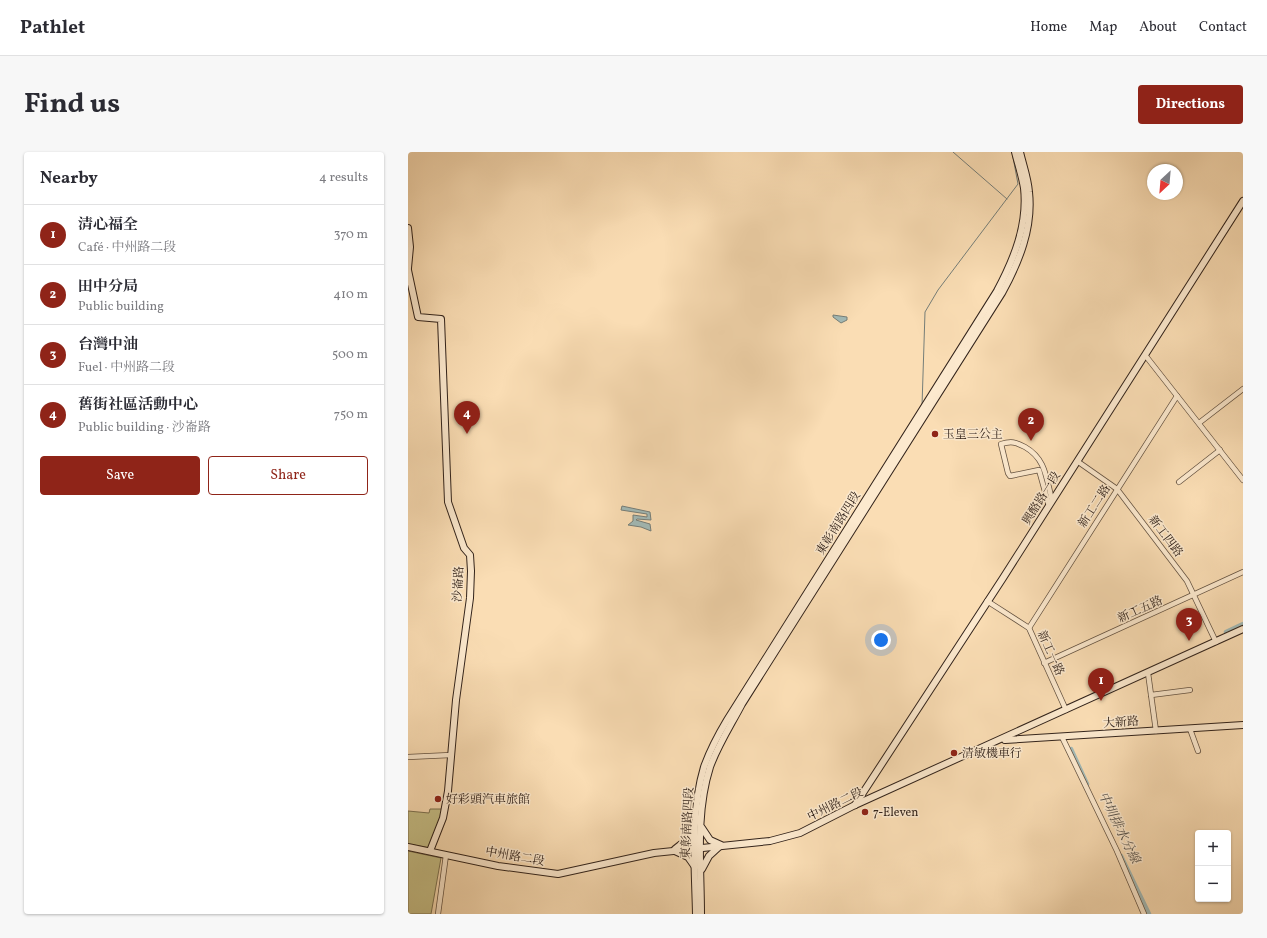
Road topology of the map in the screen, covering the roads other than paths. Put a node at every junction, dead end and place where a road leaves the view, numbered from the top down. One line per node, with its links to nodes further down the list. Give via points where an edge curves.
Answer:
1 (1015, 152): 36 (street, 東彰南路四段, via 1024,188 1024,201 1021,231 1011,264 997,291 719,734 701,779)
2 (1020, 152): 36 (street, 東彰南路四段, via 1029,191 1027,230 1015,268 1002,293 723,737 706,782)
3 (1243, 201): 6 (street, 興酪路一段)
4 (408, 228): 5 (street)
5 (408, 269): 33 (street, 沙崙路, via 418,317 441,319 448,502 464,548 470,555 470,598)
6 (1145, 355): 8 (street); 11 (street, 興酪路一段)
7 (1243, 389): 9 (street)
8 (1177, 396): 9 (street); 14 (street, 新工二路)
9 (1199, 423): 10 (street)
10 (1220, 450): 12 (street); 13 (street)
11 (1077, 460): 14 (street, 新工四路); 15 (street, 興酪路一段)
12 (1243, 480)
13 (1179, 482)
14 (1117, 489): 17 (street, 新工四路); 19 (street, 新工二路)
15 (1050, 503): 15 (street, via 1039,457 1011,441 1002,444 1010,476 1039,470); 18 (street, 興酪路一段)
16 (1243, 572): 17 (street, 新工五路)
17 (1195, 594): 21 (street, 新工四路); 22 (street, 新工五路)
18 (987, 601): 19 (street, 新工一路); 35 (street, 興酪路一段)
19 (1029, 628): 22 (street, 新工一路)
20 (1243, 629): 21 (street, 中州路二段)
21 (1216, 642): 23 (street, 中州路二段)
22 (1044, 663): 26 (street, 新工一路)
23 (1148, 673): 25 (street); 26 (street, 中州路二段)
24 (1190, 690): 25 (street)
25 (1151, 696): 29 (street)
26 (1066, 710): 31 (street, 中州路二段)
27 (1243, 725): 28 (street, 大新路)
28 (1190, 729): 29 (street, 大新路); 32 (street)
29 (1156, 731): 30 (street, 大新路)
30 (1062, 737): 31 (street, 大新路); 47 (street)
31 (1001, 740): 35 (street, 中州路二段)
32 (1198, 751)
33 (451, 755): 34 (street); 41 (street, 沙崙路, via 445,808)
34 (408, 757)
35 (855, 805): 37 (street, 中州路二段, via 789,838)
36 (698, 825): 37 (street, via 706,835); 39 (street, 東彰南路四段); 40 (street, via 689,838)
37 (721, 845): 39 (street, 中州路二段); 43 (street)
38 (408, 847): 41 (street, 中州路二段)
39 (698, 848): 40 (street, 中州路二段); 43 (street, 東彰南路四段)
40 (674, 850): 42 (street, 中州路二段, via 558,874 498,866); 43 (street, via 688,857)
41 (430, 851): 42 (street, 中州路二段)
42 (446, 855): 44 (street)
43 (698, 871): 45 (street, 東彰南路四段); 46 (street, 東彰南路四段)
44 (438, 914)
45 (696, 914)
46 (701, 914)
47 (1144, 914)

